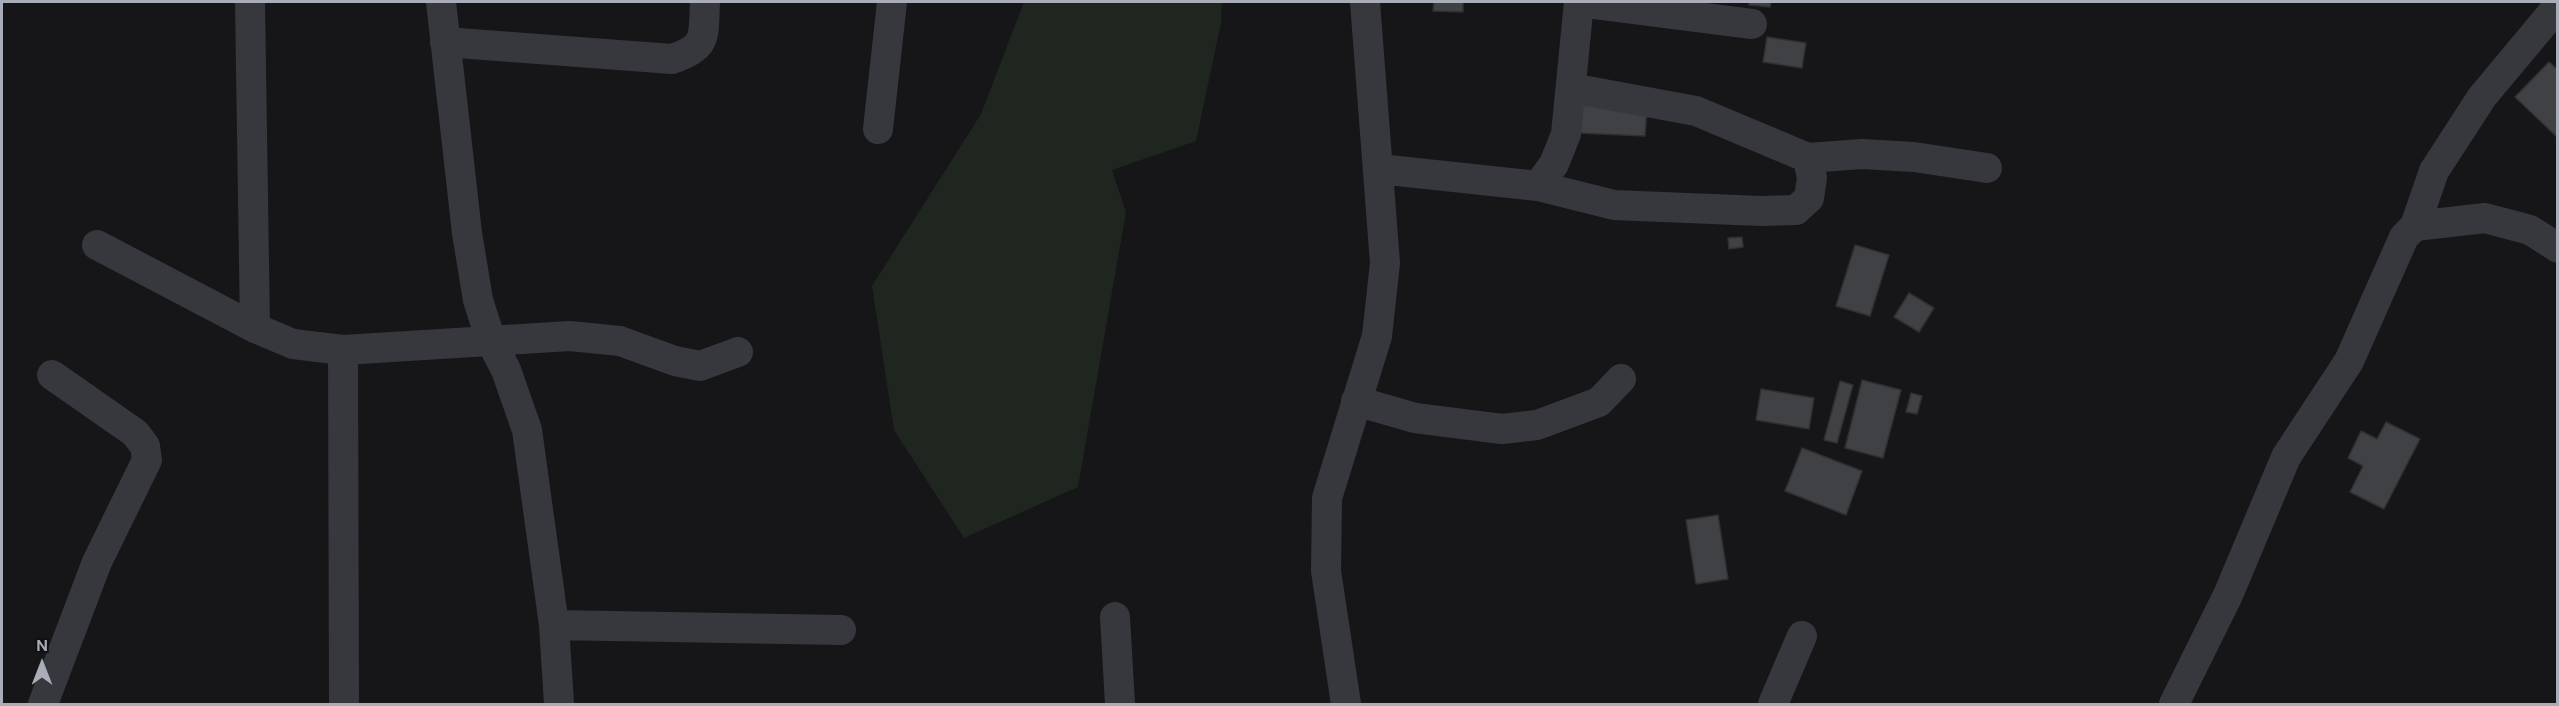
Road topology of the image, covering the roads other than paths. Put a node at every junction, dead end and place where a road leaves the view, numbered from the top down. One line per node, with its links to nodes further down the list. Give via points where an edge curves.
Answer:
1 (250, 2): 19 (street)
2 (441, 2): 9 (street)
3 (705, 2): 9 (street, via 703,37 692,53 672,59)
4 (892, 2): 11 (street)
5 (1365, 2): 14 (street)
6 (1579, 2): 8 (street); 10 (street)
7 (2558, 6): 16 (street, via 2482,97 2434,171)
8 (1752, 24)
9 (445, 42): 20 (street, via 467,233 478,300)
10 (1572, 88): 12 (street, via 1696,111); 15 (street, via 1566,134 1554,164)
11 (878, 129)
12 (1808, 158): 13 (street, via 1862,154); 15 (street, via 1812,178 1809,198 1796,210 1614,205)
13 (1987, 168)
14 (1379, 169): 15 (street); 25 (street, via 1385,263 1377,336)
15 (1538, 186)
16 (2415, 226): 18 (street, via 2485,218 2530,230); 36 (street, via 2403,237 2349,361 2286,457 2228,595)
17 (96, 244): 19 (street)
18 (2558, 248)
19 (255, 328): 21 (street, via 293,344)
20 (491, 341): 21 (street); 22 (street, via 570,336 620,341 700,366); 27 (street, via 506,370 527,430)
21 (342, 350): 31 (street)
22 (738, 352)
23 (52, 375): 30 (street, via 135,433 145,446 147,460 96,562)
24 (1621, 379): 25 (street, via 1599,402 1537,425 1502,429 1415,418)
25 (1356, 401): 34 (street, via 1327,498 1326,571)
26 (1115, 617): 33 (street)
27 (554, 625): 28 (street); 32 (street)
28 (841, 630)
29 (1802, 636): 35 (street)
30 (43, 705)
31 (344, 705)
32 (559, 705)
33 (1120, 705)
34 (1346, 705)
35 (1773, 705)
36 (2174, 705)

